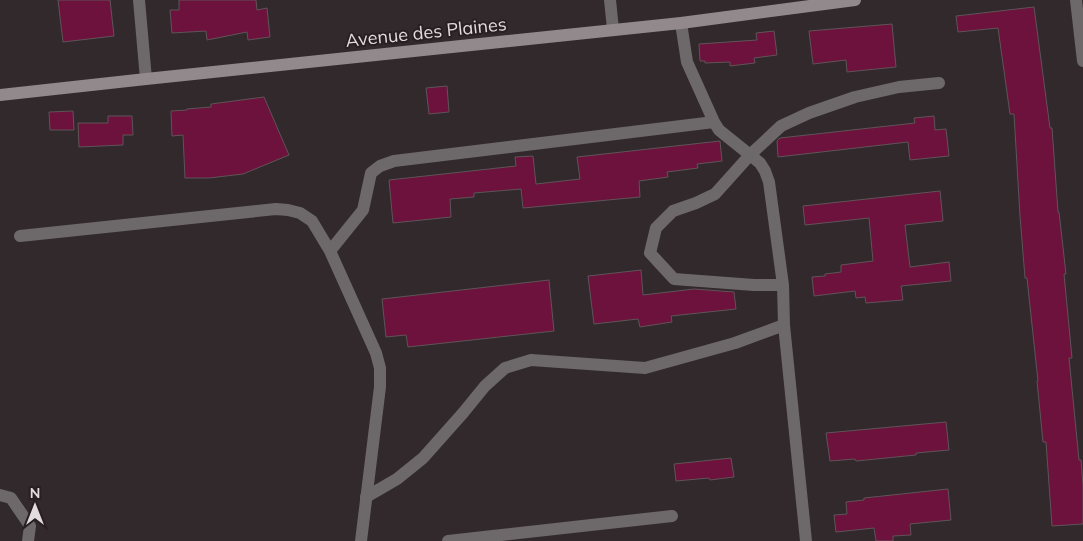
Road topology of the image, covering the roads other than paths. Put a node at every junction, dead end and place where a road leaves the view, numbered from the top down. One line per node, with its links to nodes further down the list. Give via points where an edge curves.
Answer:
1 (139, 0): 8 (street)
2 (610, 0): 6 (street)
3 (855, 0): 5 (street, Avenue des Plaines)
4 (1076, 0): 7 (street)
5 (681, 23): 6 (street, Avenue des Plaines); 11 (street, via 687,62)
6 (613, 30): 8 (street, Avenue des Plaines)
7 (1083, 61)
8 (146, 78): 10 (street, Avenue des Plaines)
9 (939, 82): 12 (street, via 855,97 808,113 781,126)
10 (0, 95)
11 (714, 122): 12 (street, via 719,130); 14 (street, via 380,166 371,173 363,210)
12 (750, 155): 15 (street, via 760,163 769,182); 15 (street, via 715,194 673,210 656,228 650,252 674,279)
13 (20, 236): 14 (street, via 276,209 300,213 312,221)
14 (330, 252): 18 (street, via 380,368)
15 (783, 285): 16 (street)
16 (784, 325): 18 (street, via 645,368 531,360 505,368 485,386 423,458 397,479); 23 (street)
17 (0, 495): 20 (street, via 11,498 30,526)
18 (366, 497): 21 (street)
19 (672, 516): 22 (street)
20 (28, 541)
21 (360, 541)
22 (448, 541)
23 (806, 541)

